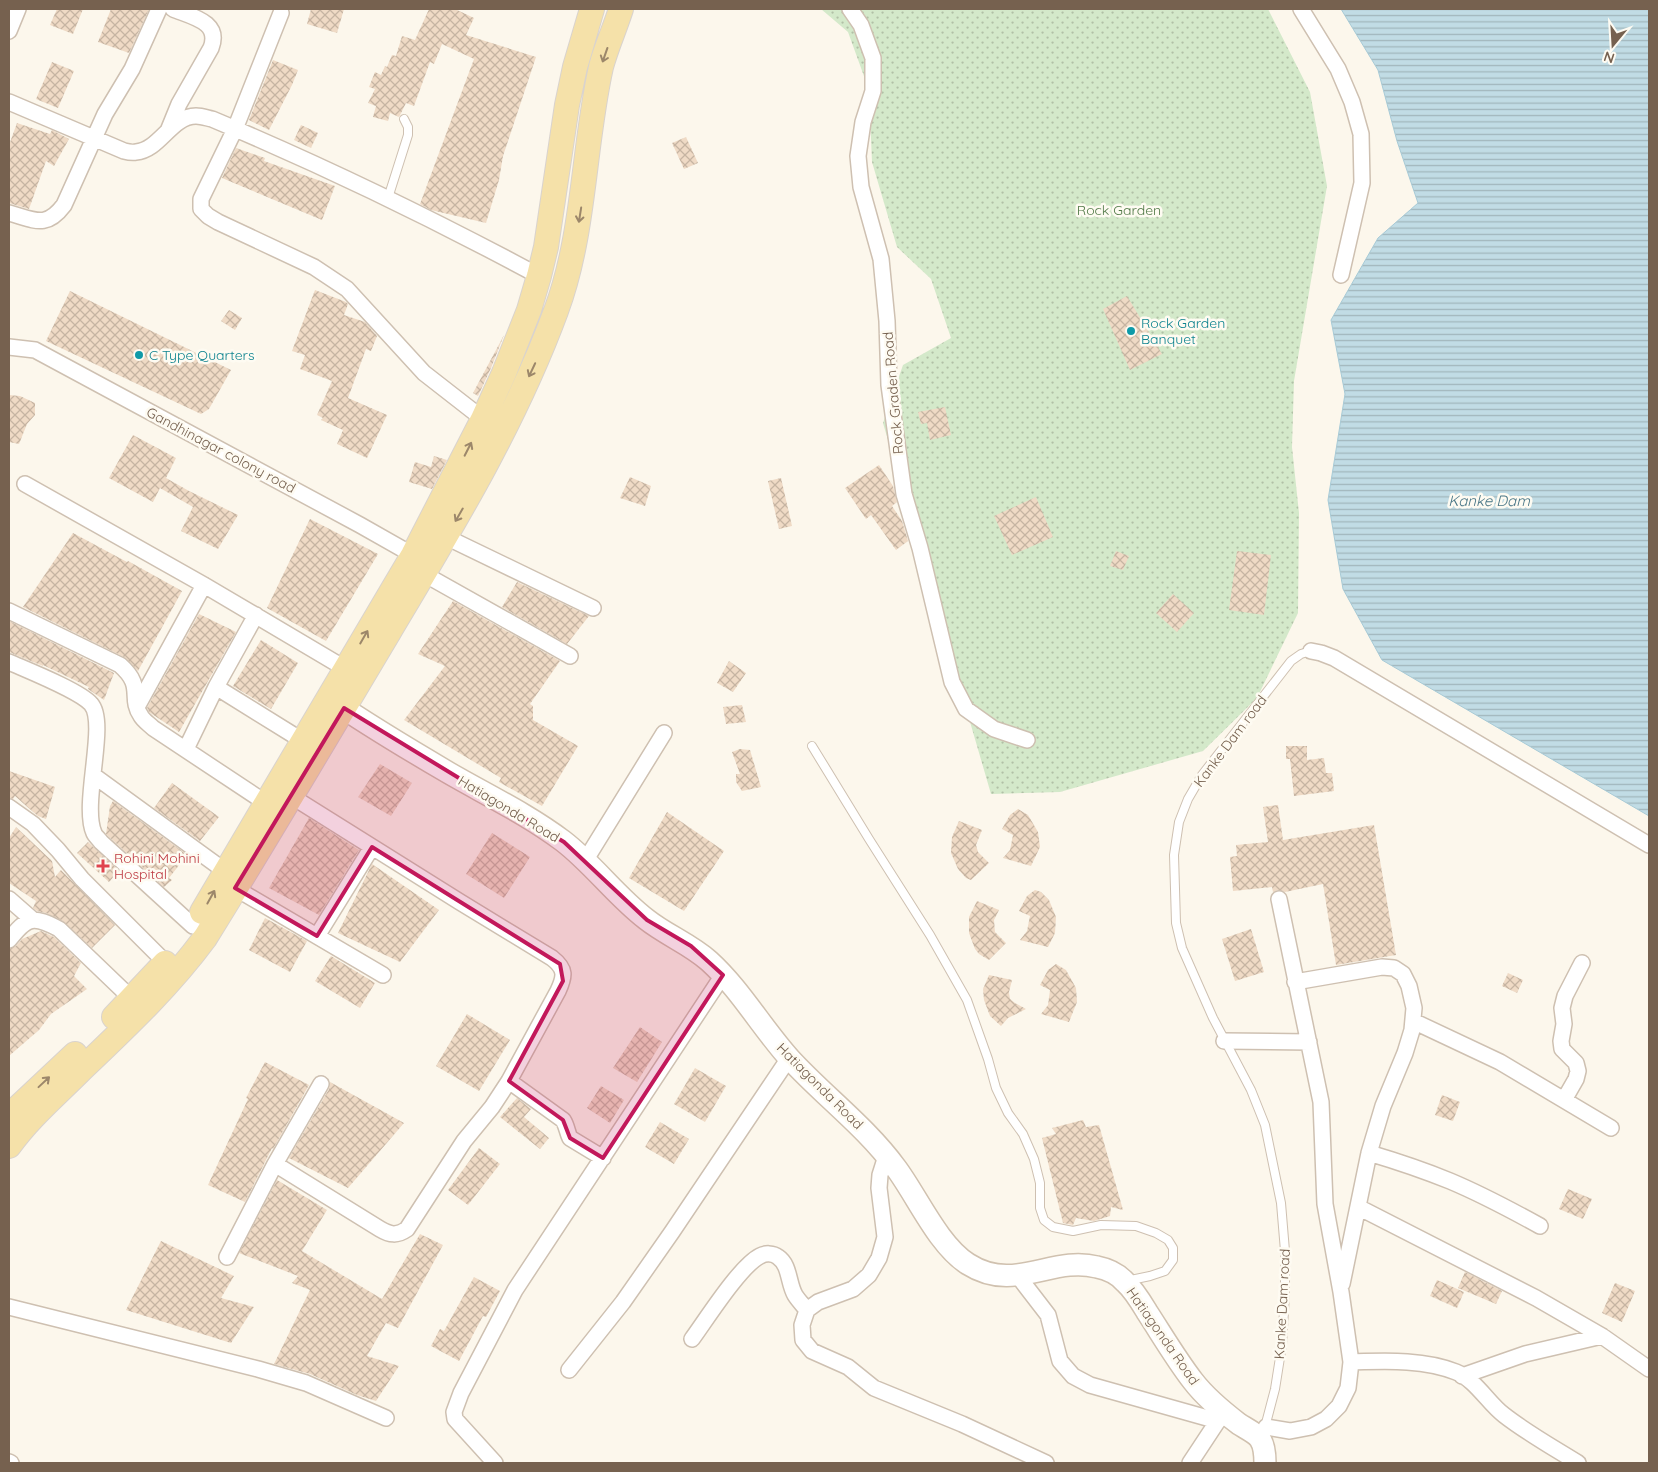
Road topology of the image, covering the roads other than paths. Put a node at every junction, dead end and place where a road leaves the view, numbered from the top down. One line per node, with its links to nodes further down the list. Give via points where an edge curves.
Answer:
1 (18, 9): 9 (street)
2 (158, 9): 14 (street, via 132,70 104,114)
3 (173, 9): 13 (street, via 208,25 214,31 215,39)
4 (592, 9): 18 (main road, via 567,105)
5 (621, 9): 22 (main road, one-way to 22, via 601,66 578,223 557,309 505,428)
6 (850, 9): 36 (street, Rock Graden Road, via 861,25 873,58 872,91 858,156 860,187 881,259 890,385 904,494 952,682 966,709 994,729)
7 (1300, 9): 17 (street, via 1338,69 1361,134 1362,183)
8 (281, 13): 12 (street)
9 (9, 31)
10 (9, 102): 14 (street)
11 (404, 119): 15 (lane, via 408,128 407,140)
12 (235, 129): 13 (street, via 197,116 186,118); 15 (street); 20 (street, via 201,199 201,209 218,222 314,267 346,289 424,373)
13 (168, 131): 14 (street, via 146,149 136,152 124,151)
14 (93, 139): 16 (street, via 64,205 55,217 47,221 35,220)
15 (388, 198): 18 (street)
16 (9, 213)
17 (1341, 275)
18 (539, 276): 20 (main road, via 529,310)
19 (9, 347): 23 (street, Gandhinagar colony road, via 35,350 360,525)
20 (483, 418): 23 (main road, one-way to 20)
21 (25, 484): 24 (street)
22 (446, 537): 23 (main road); 25 (street)
23 (422, 564): 29 (street, Gandhinagar colony road); 31 (main road, one-way to 23); 33 (main road)
24 (204, 585): 27 (street); 34 (street)
25 (593, 608)
26 (9, 611): 34 (street, via 120,665 135,682)
27 (256, 615): 31 (street); 32 (street)
28 (1311, 651): 44 (street, Kanke Dam road, via 1334,658); 61 (lane, Kanke Dam road, via 1291,661 1226,743 1202,775 1179,822 1174,854 1176,923 1182,948)
29 (570, 656)
30 (9, 662): 40 (street, via 90,703 97,716)
31 (346, 669): 33 (main road)
32 (216, 687): 37 (street); 39 (street)
33 (336, 703): 37 (main road); 41 (main road); 46 (street, Hatiagonda Road, via 532,820)
34 (137, 707): 39 (street, via 141,717 153,728)
35 (664, 733): 46 (street)
36 (1027, 740)
37 (303, 741): 42 (main road)
38 (812, 746): 78 (lane, via 930,934 967,1000 996,1088 1034,1159 1044,1220 1054,1228 1073,1231 1100,1225 1136,1226 1168,1240 1173,1248 1173,1260 1165,1271)
39 (186, 749): 42 (street)
40 (93, 776): 47 (street); 51 (street, via 91,807 94,833)
41 (291, 796): 45 (street); 47 (main road)
42 (266, 803): 47 (main road)
43 (9, 806): 55 (street, via 58,850 82,879)
44 (1649, 845)
45 (372, 847): 52 (street); 64 (street, via 560,964 564,972 563,981)
46 (585, 861): 57 (street, Hatiagonda Road, via 647,920 691,946)
47 (230, 879): 51 (main road, one-way to 47); 52 (street); 69 (main road, via 205,938 174,977 40,1110)
48 (9, 899): 50 (street)
49 (1279, 899): 58 (street)
50 (34, 920): 53 (street, via 21,925); 59 (street, via 45,921 59,929)
51 (193, 926): 55 (main road)
52 (317, 936): 56 (street)
53 (9, 940)
54 (1582, 962): 66 (street, via 1562,1008 1562,1049 1576,1063 1578,1070)
55 (166, 963): 59 (main road)
56 (383, 975)
57 (723, 976): 63 (street, Hatiagonda Road); 72 (street)
58 (1295, 982): 60 (street, via 1382,967 1394,968 1403,974 1409,986); 62 (street)
59 (132, 999): 67 (main road, one-way to 59)
60 (1413, 1021): 66 (street, via 1500,1062); 70 (street, via 1405,1053 1383,1106)
61 (1224, 1041): 62 (street); 90 (lane, Kanke Dam road, via 1251,1090 1265,1124 1281,1203 1285,1251 1282,1337 1275,1390)
62 (1309, 1042): 79 (street, via 1321,1102 1325,1204)
63 (789, 1058): 71 (street, Hatiagonda Road, via 873,1139); 86 (street, via 672,1232)
64 (509, 1081): 72 (street, via 563,1120 570,1138); 73 (street, via 401,1233 388,1234)
65 (321, 1084): 73 (street)
66 (1564, 1100): 68 (street)
67 (9, 1116)
68 (1612, 1128)
69 (9, 1146)
70 (1369, 1153): 74 (street); 75 (street, via 1450,1181)
71 (886, 1156): 77 (street, Hatiagonda Road, via 954,1253 984,1272); 81 (street, via 879,1188 885,1237 879,1258 854,1288 818,1302)
72 (603, 1158): 91 (street, via 515,1290 461,1392 455,1419)
73 (275, 1164): 76 (street)
74 (1358, 1207): 79 (street); 82 (street, via 1536,1298)
75 (1540, 1226)
76 (227, 1257)
77 (1018, 1276): 78 (street, Hatiagonda Road, via 1083,1265 1098,1267); 88 (street, via 1048,1315 1060,1361 1072,1376 1090,1385)
78 (1124, 1281): 88 (street, Hatiagonda Road)
79 (1341, 1292): 84 (street)
80 (9, 1307): 89 (street, via 306,1383)
81 (807, 1310): 83 (street, via 795,1295 786,1266 778,1257 768,1253 748,1266); 92 (street, via 802,1325 804,1340 812,1351 848,1367 874,1388)
82 (1602, 1336): 85 (street); 87 (street, via 1525,1354)
83 (692, 1340)
84 (1350, 1362): 87 (street, via 1416,1364 1442,1368); 90 (street, via 1348,1388 1339,1406 1326,1419 1311,1428)
85 (1649, 1369)
86 (569, 1370)
87 (1462, 1376): 95 (street, via 1504,1415)
88 (1221, 1417): 90 (street, Hatiagonda Road); 93 (street)
89 (386, 1418)
90 (1263, 1432): 94 (street)
91 (495, 1463)
92 (1046, 1463)
93 (1190, 1463)
94 (1265, 1463)
95 (1578, 1463)

